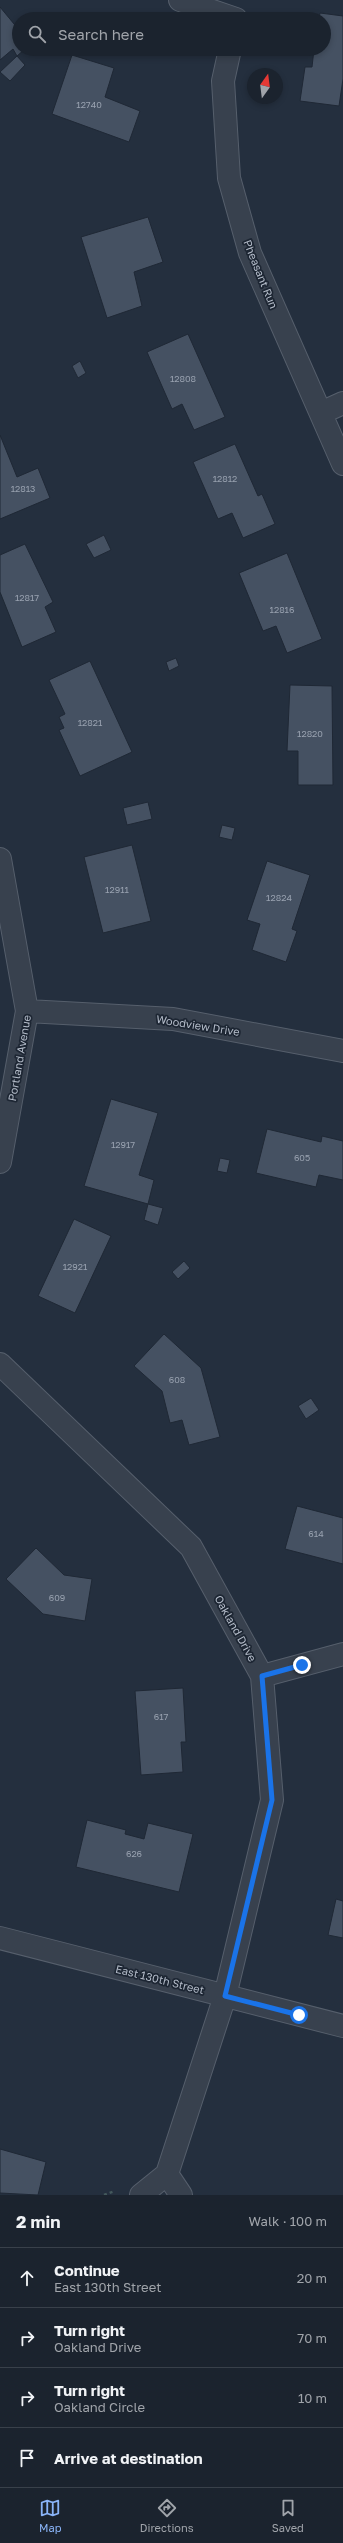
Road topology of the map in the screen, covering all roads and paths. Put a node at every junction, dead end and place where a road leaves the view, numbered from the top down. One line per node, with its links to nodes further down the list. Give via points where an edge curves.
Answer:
1 (180, 0): 3 (street)
2 (240, 0): 4 (street)
3 (215, 12)
4 (237, 12)
5 (229, 56): 7 (street, Pheasant Run, via 224,81 229,178 250,253)
6 (343, 403): 7 (street)
7 (321, 413): 8 (street, Pheasant Run)
8 (343, 464)
9 (0, 859): 10 (street, Portland Avenue)
10 (27, 1011): 11 (street, Woodview Drive, via 173,1019); 12 (street, Portland Avenue)
11 (343, 1051)
12 (0, 1162)
13 (0, 1364): 15 (street, Oakland Drive, via 191,1546)
14 (343, 1654): 15 (street)
15 (262, 1676): 17 (street, Oakland Drive, via 272,1800)
16 (0, 1938): 17 (street, East 130th Street)
17 (225, 1996): 18 (street, East 130th Street); 19 (street, Oakland Drive)
18 (343, 2026)
19 (167, 2174): 20 (street); 21 (street)
20 (142, 2195)
21 (181, 2195)

